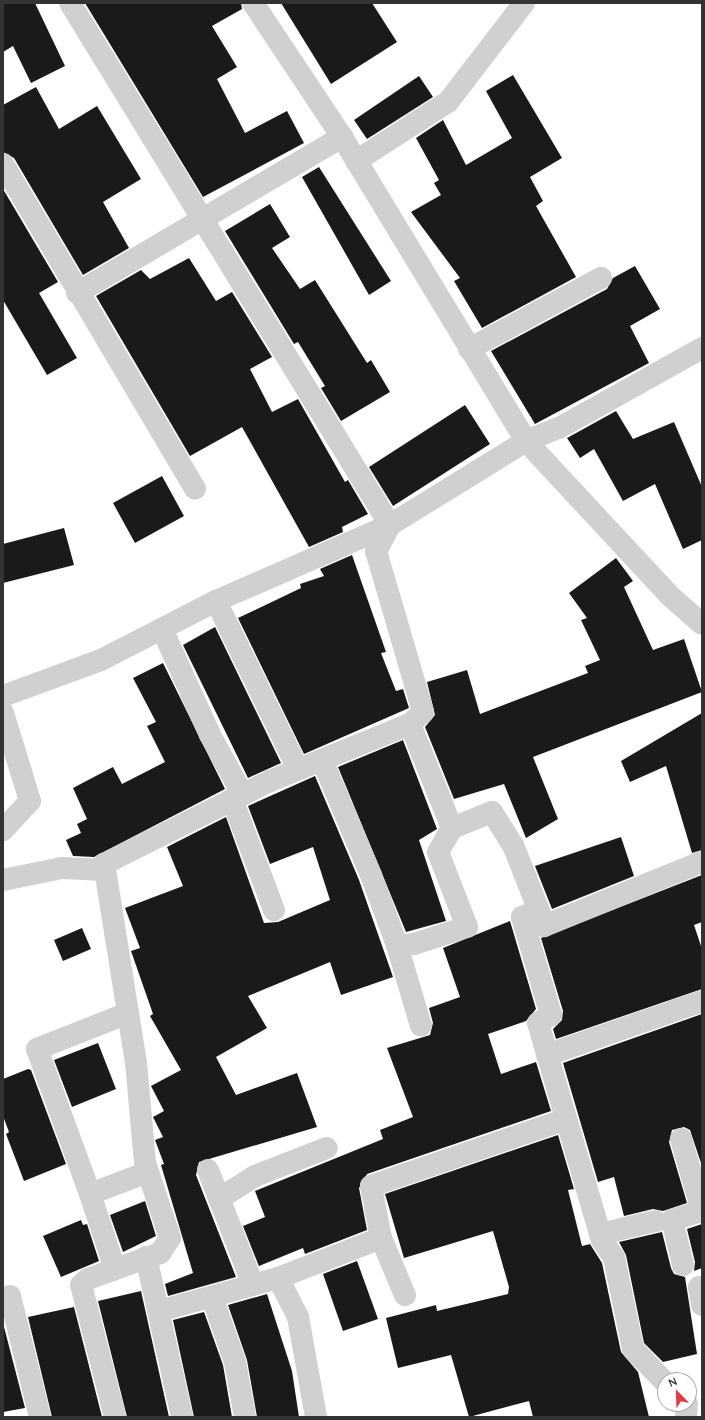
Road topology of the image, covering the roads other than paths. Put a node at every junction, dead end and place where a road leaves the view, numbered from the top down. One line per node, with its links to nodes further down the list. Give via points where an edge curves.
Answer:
1 (70, 3): 7 (street)
2 (253, 3): 4 (street)
3 (524, 3): 5 (street, via 448,102)
4 (342, 137): 5 (street); 7 (street)
5 (356, 161): 11 (street)
6 (3, 164): 9 (street)
7 (203, 220): 9 (street); 14 (street)
8 (601, 278): 11 (street)
9 (77, 293): 13 (street)
10 (702, 348): 12 (street, via 558,428)
11 (469, 349): 12 (street)
12 (526, 441): 14 (street); 16 (street, via 669,595)
13 (195, 489)
14 (390, 525): 15 (street); 20 (street, via 376,551 423,712)
15 (216, 601): 17 (street); 22 (street)
16 (702, 624)
17 (162, 628): 18 (street, via 101,660); 23 (street)
18 (3, 696)
19 (3, 713): 25 (street, via 30,801)
20 (410, 724): 21 (street); 24 (street)
21 (322, 760): 22 (street); 31 (street, via 371,875)
22 (298, 770): 23 (street)
23 (238, 797): 27 (street, via 104,864); 29 (street)
24 (452, 828): 30 (street, via 492,812 513,845); 31 (street, via 438,852 467,927 414,944)
25 (3, 830)
26 (702, 862): 30 (street, via 544,926)
27 (105, 870): 28 (street, via 62,868); 33 (street)
28 (3, 880)
29 (274, 910)
30 (539, 911): 35 (street, via 522,917 551,1015 538,1022)
31 (396, 945): 34 (street)
32 (702, 1000): 35 (street)
33 (128, 1013): 40 (street); 41 (street, via 37,1050)
34 (421, 1026)
35 (547, 1055): 36 (street)
36 (564, 1120): 45 (street); 46 (street, via 371,1186)
37 (681, 1139): 43 (street)
38 (327, 1148): 42 (street, via 255,1176)
39 (208, 1170): 42 (street)
40 (148, 1172): 41 (street); 47 (street, via 170,1238 166,1248)
41 (90, 1194): 49 (street)
42 (219, 1199): 51 (street)
43 (701, 1211): 48 (street, via 672,1220)
44 (656, 1221): 45 (street)
45 (600, 1234): 56 (street, via 614,1258 633,1349)
46 (381, 1238): 50 (street); 52 (street)
47 (146, 1258): 49 (street); 55 (street)
48 (683, 1265)
49 (115, 1269): 58 (street, via 88,1279 81,1286)
50 (278, 1278): 51 (street); 61 (street, via 298,1317)
51 (252, 1285): 54 (street)
52 (405, 1295)
53 (10, 1296): 57 (street)
54 (212, 1297): 55 (street); 60 (street, via 235,1362)
55 (159, 1311): 59 (street)
56 (657, 1374)
57 (40, 1417)
58 (115, 1417)
59 (182, 1417)
60 (245, 1417)
61 (316, 1417)

